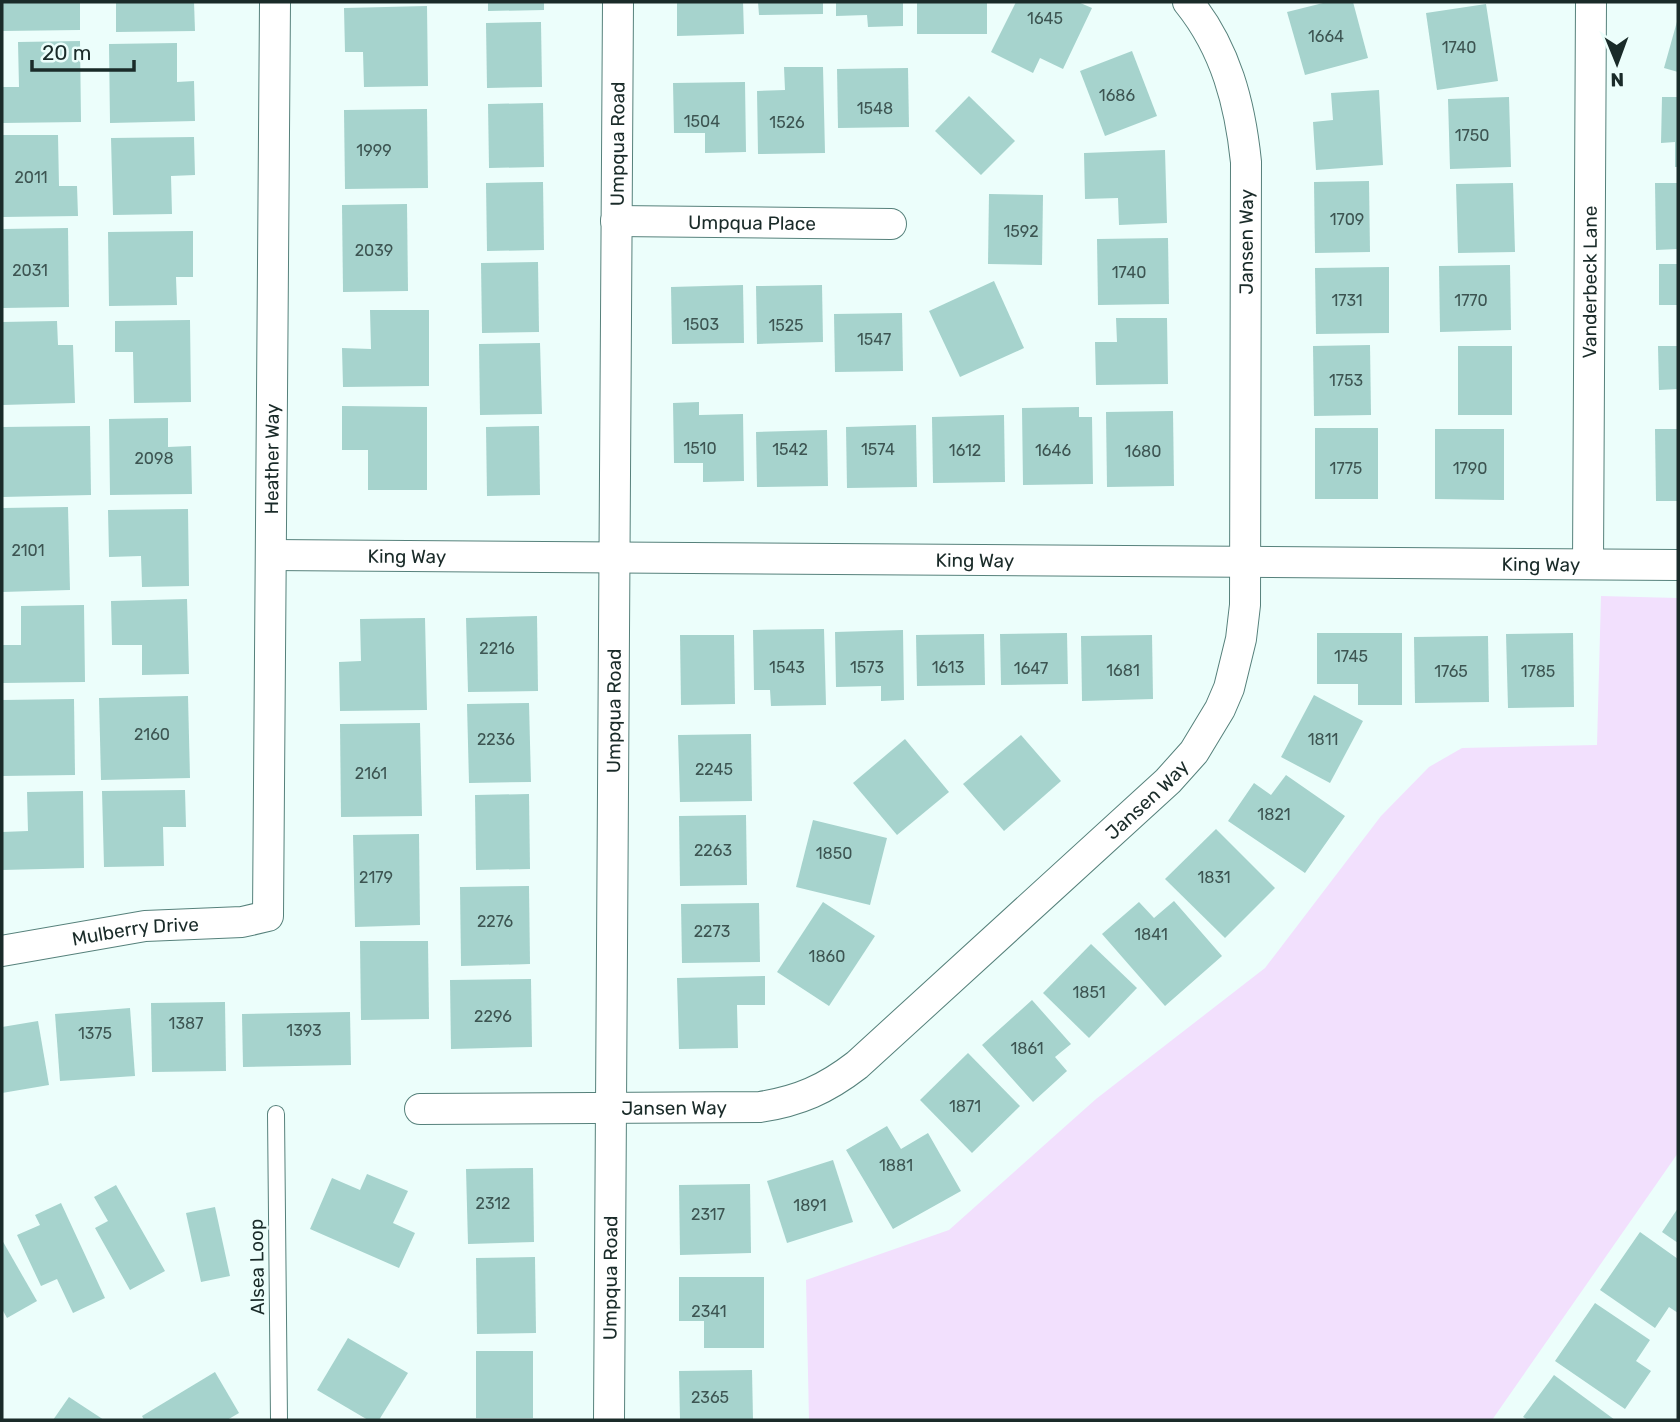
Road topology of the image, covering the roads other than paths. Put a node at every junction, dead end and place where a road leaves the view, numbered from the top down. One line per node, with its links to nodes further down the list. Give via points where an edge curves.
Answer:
1 (275, 2): 7 (street, Heather Way)
2 (618, 2): 5 (street, Umpqua Road)
3 (1188, 2): 9 (street, Jansen Way, via 1227,71 1236,96 1244,150)
4 (1591, 2): 10 (street, Vanderbeck Lane)
5 (616, 220): 6 (street, Umpqua Place); 8 (street, Umpqua Road)
6 (891, 224)
7 (271, 555): 8 (street, King Way); 12 (street, Heather Way)
8 (613, 558): 9 (street, King Way); 15 (street, Umpqua Road)
9 (1245, 564): 10 (street, King Way); 15 (street, Jansen Way, via 1245,605 1236,664 1220,709 1194,752 1168,781 857,1065 830,1086 785,1104)
10 (1588, 564): 11 (street, King Way)
11 (1678, 565)
12 (268, 916): 13 (street, Mulberry Drive, via 242,922 145,926)
13 (2, 951)
14 (420, 1109): 15 (street, Jansen Way)
15 (611, 1111): 18 (street, Umpqua Road)
16 (276, 1114): 17 (lane, Alsea Loop)
17 (279, 1420)
18 (609, 1420)

